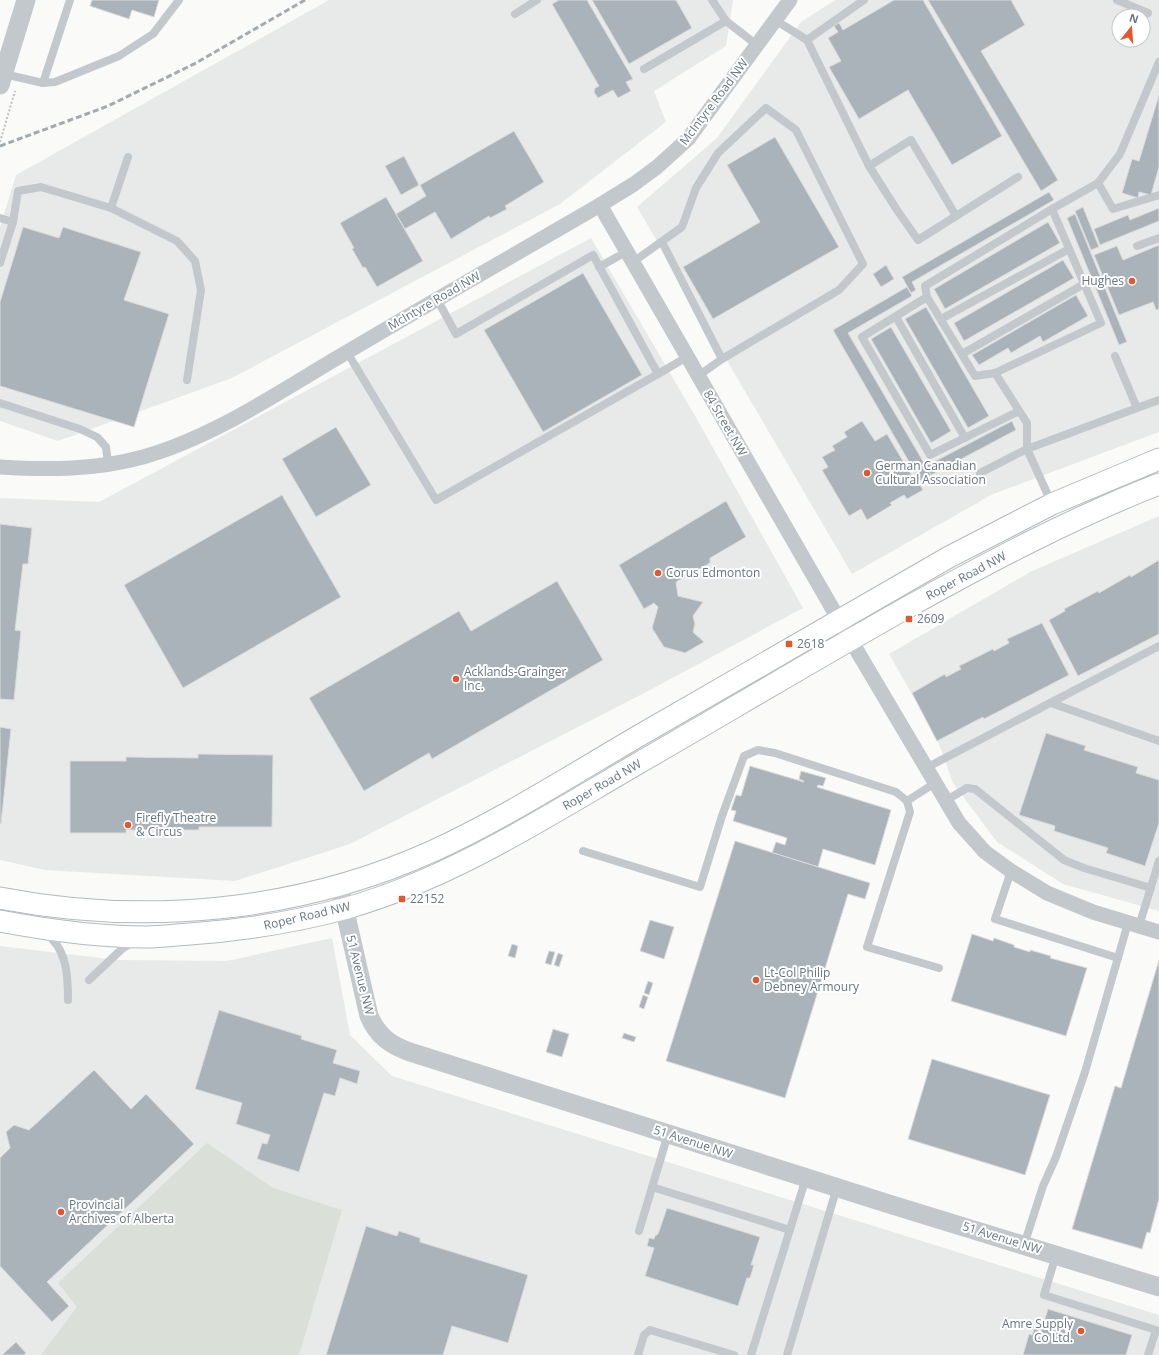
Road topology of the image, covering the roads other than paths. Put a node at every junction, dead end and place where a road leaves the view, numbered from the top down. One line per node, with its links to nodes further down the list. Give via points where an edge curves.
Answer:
1 (26, 0): 17 (street)
2 (70, 0): 18 (lane)
3 (179, 0): 18 (lane, via 153,34 119,56 55,82)
4 (537, 0): 10 (lane)
5 (712, 0): 12 (lane)
6 (790, 0): 11 (street, McIntyre Road NW)
7 (864, 0): 13 (lane)
8 (1117, 0): 9 (lane)
9 (1136, 8)
10 (515, 14)
11 (775, 20): 13 (lane); 14 (street, McIntyre Road NW)
12 (726, 21): 14 (lane); 16 (lane)
13 (807, 40): 20 (lane)
14 (757, 45): 24 (street, McIntyre Road NW, via 700,124 675,153 634,184)
15 (1159, 62): 22 (lane, via 1120,154)
16 (644, 69)
17 (2, 79): 18 (lane)
18 (43, 83)
19 (128, 156): 25 (lane)
20 (869, 166): 27 (lane, via 918,240); 27 (lane, via 911,140)
21 (1018, 177): 27 (lane)
22 (1098, 183): 23 (lane, via 1113,209); 26 (lane)
23 (1159, 194)
24 (600, 205): 34 (street, 84 Street NW); 39 (street, McIntyre Road NW)
25 (111, 208): 29 (lane, via 41,187 18,191); 50 (lane, via 176,241 195,261 201,290)
26 (1052, 209): 33 (lane); 38 (lane, via 925,286)
27 (956, 216)
28 (0, 218): 29 (lane)
29 (13, 222): 35 (lane)
30 (1159, 238): 32 (lane)
31 (662, 242): 34 (lane); 46 (lane); 46 (lane, via 682,227 696,188 718,153 766,108 796,130 863,264 839,290)
32 (1137, 246)
33 (1069, 249): 37 (lane); 41 (lane)
34 (629, 257): 36 (lane); 45 (street, 84 Street NW)
35 (0, 263)
36 (599, 267): 39 (lane, via 593,255 456,334); 48 (lane)
37 (1084, 284): 43 (lane); 47 (lane, via 1101,323)
38 (928, 297): 40 (lane); 41 (lane)
39 (437, 299): 42 (street, McIntyre Road NW)
40 (896, 317): 55 (lane); 55 (lane, via 862,337 930,455)
41 (941, 319): 43 (lane)
42 (348, 352): 48 (lane, via 436,500); 58 (street, McIntyre Road NW, via 244,414 158,452)
43 (962, 354): 47 (lane, via 975,376)
44 (1115, 356): 53 (lane)
45 (687, 357): 48 (lane); 49 (street, 84 Street NW)
46 (722, 359): 49 (lane)
47 (995, 373): 54 (lane)
48 (658, 374)
49 (698, 376): 63 (street, 84 Street NW)
50 (187, 380)
51 (1159, 400): 53 (lane)
52 (0, 403): 58 (lane, via 97,437 106,447)
53 (1137, 408): 56 (lane)
54 (1019, 411): 55 (lane); 56 (lane, via 1027,423)
55 (965, 438)
56 (1027, 449): 60 (lane); 62 (lane)
57 (1159, 459): 62 (main road, Roper Road NW)
58 (108, 464): 59 (street, McIntyre Road NW, via 60,469)
59 (0, 467)
60 (980, 473)
61 (1159, 484): 64 (main road, Roper Road NW, via 1034,539)
62 (1052, 504): 63 (main road, Roper Road NW, via 949,557)
63 (840, 620): 64 (street, 84 Street NW); 75 (main road, Roper Road NW, via 478,828 400,865)
64 (850, 639): 68 (street, 84 Street NW); 78 (main road, Roper Road NW, via 505,840 419,882)
65 (1159, 646): 66 (lane)
66 (1051, 703): 67 (lane); 68 (lane)
67 (1159, 741)
68 (926, 768): 69 (street, 84 Street NW)
69 (935, 783): 70 (lane); 71 (street, 84 Street NW)
70 (907, 801): 72 (lane, via 896,792 775,753 758,750 744,756 700,887); 85 (lane, via 910,812 867,947)
71 (945, 801): 74 (street, 84 Street NW, via 971,838); 76 (lane, via 967,788 975,789 1064,860)
72 (583, 851)
73 (1159, 861): 76 (lane)
74 (1010, 871): 80 (street, 84 Street NW, via 1070,904); 84 (lane, via 995,919)
75 (339, 885): 77 (main road, Roper Road NW, via 253,904 179,912 127,913 69,909); 78 (street, 51 Avenue NW)
76 (1151, 888): 80 (lane)
77 (0, 898)
78 (344, 908): 83 (main road, Roper Road NW, via 222,932); 88 (street, 51 Avenue NW, via 369,1016 379,1034 392,1044 410,1052)
79 (0, 921): 81 (main road, Roper Road NW)
80 (1134, 925): 82 (street, 84 Street NW); 84 (lane)
81 (36, 927): 83 (main road, Roper Road NW, via 88,934); 87 (lane, via 53,940 62,955 67,976)
82 (1159, 932)
83 (149, 937): 86 (lane, via 123,948)
84 (1118, 958): 94 (lane, via 1085,1072)
85 (939, 968)
86 (89, 980)
87 (68, 1000)
88 (668, 1134): 89 (street, 51 Avenue NW); 90 (lane)
89 (806, 1178): 91 (street, 51 Avenue NW); 92 (lane)
90 (652, 1187): 92 (lane); 93 (lane)
91 (838, 1187): 94 (street, 51 Avenue NW); 100 (lane)
92 (790, 1230): 99 (lane)
93 (639, 1231)
94 (1024, 1245): 95 (street, 51 Avenue NW)
95 (1056, 1255): 96 (street, 51 Avenue NW); 101 (lane, via 1044,1295 1156,1330)
96 (1159, 1287)
97 (638, 1355): 98 (lane, via 644,1335 650,1330)
98 (734, 1355)
99 (751, 1355)
100 (787, 1355)
101 (1148, 1355)

